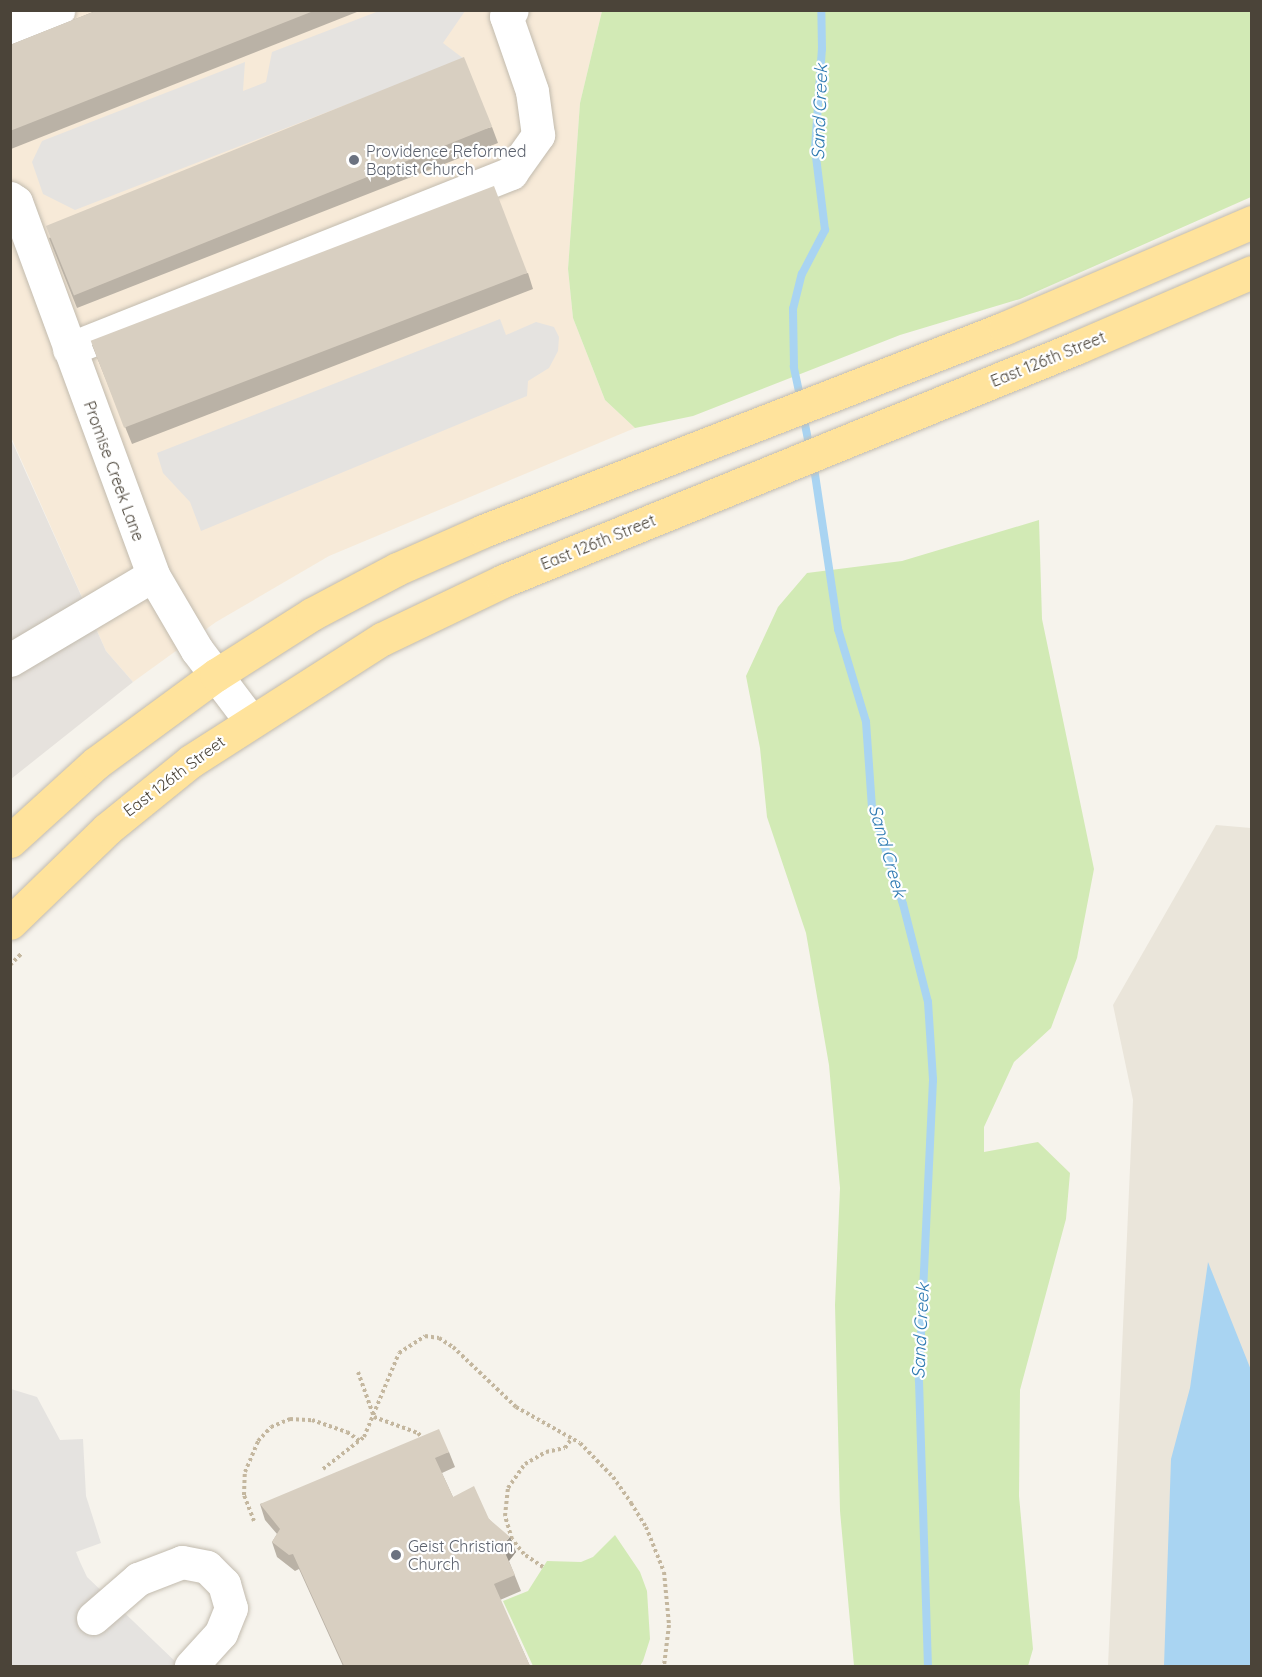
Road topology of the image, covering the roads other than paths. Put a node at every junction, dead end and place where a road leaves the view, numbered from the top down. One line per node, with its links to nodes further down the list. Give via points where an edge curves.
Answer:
1 (58, 10): 3 (street)
2 (509, 13): 7 (street, via 532,91 538,135 511,173)
3 (10, 29)
4 (13, 200): 7 (street, Promise Creek Lane)
5 (1251, 222): 10 (main road, via 896,371 440,549 348,594)
6 (1251, 272): 11 (main road, East 126th Street, via 440,611 382,639)
7 (69, 349): 8 (street, Promise Creek Lane)
8 (153, 575): 9 (street); 10 (street, Promise Creek Lane)
9 (10, 660)
10 (216, 675): 11 (street, Promise Creek Lane); 12 (main road, via 96,763)
11 (250, 720): 13 (main road, East 126th Street, via 106,829)
12 (10, 841)
13 (19, 935)
14 (93, 1618): 15 (street, via 138,1579 182,1562 207,1567 224,1584 231,1608 220,1633)
15 (191, 1666)

